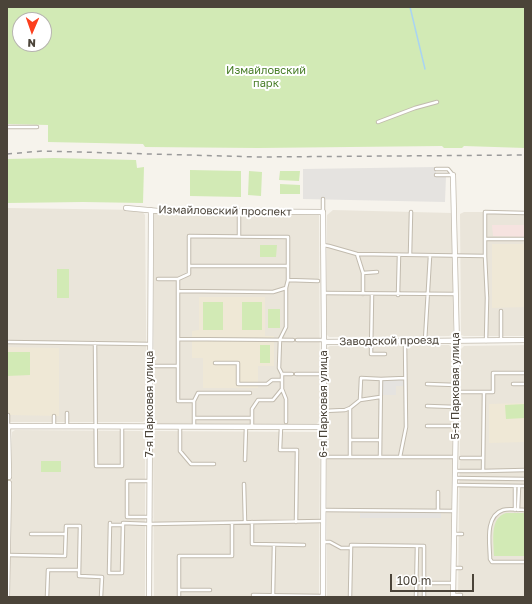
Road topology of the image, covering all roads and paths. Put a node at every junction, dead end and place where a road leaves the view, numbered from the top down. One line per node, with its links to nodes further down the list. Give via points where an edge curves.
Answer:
1 (437, 102): 2 (lane)
2 (378, 122)
3 (7, 127): 4 (lane)
4 (37, 127)
5 (436, 169): 7 (lane, via 448,169)
6 (436, 174): 7 (lane)
7 (453, 175): 23 (street, 5-я Парковая улица)
8 (323, 199): 12 (lane)
9 (126, 208): 10 (street, Измайловский проспект)
10 (151, 210): 11 (street, Измайловский проспект); 58 (street, 7-я Парковая улица)
11 (239, 211): 12 (street, Измайловский проспект); 15 (lane)
12 (323, 212): 18 (street, 6-я Парковая улица)
13 (411, 212): 21 (lane)
14 (525, 212): 16 (lane, via 485,212)
15 (239, 236): 25 (lane, via 189,236); 26 (lane, via 288,237)
16 (485, 238): 17 (lane); 24 (lane)
17 (525, 239)
18 (323, 245): 19 (lane); 36 (street, 6-я Парковая улица)
19 (357, 254): 20 (lane); 28 (lane)
20 (399, 255): 21 (lane); 39 (lane)
21 (410, 255): 22 (lane)
22 (430, 256): 23 (lane); 40 (lane)
23 (454, 256): 24 (lane); 42 (street, 5-я Парковая улица)
24 (485, 256): 54 (lane)
25 (189, 266): 26 (lane); 30 (lane, via 189,274)
26 (288, 266): 31 (lane)
27 (377, 272): 28 (lane)
28 (363, 273): 37 (lane)
29 (158, 279): 30 (lane)
30 (178, 279): 35 (lane)
31 (288, 280): 32 (lane); 33 (lane)
32 (318, 281)
33 (286, 288): 35 (lane, via 273,292); 45 (lane, via 286,327)
34 (440, 290): 41 (lane)
35 (178, 291): 44 (lane)
36 (323, 294): 37 (lane); 49 (street, 6-я Парковая улица)
37 (363, 294): 38 (lane)
38 (372, 294): 39 (lane); 50 (lane)
39 (398, 294): 40 (lane)
40 (428, 294): 41 (lane); 52 (lane)
41 (440, 294): 42 (lane)
42 (455, 294): 53 (street, 5-я Парковая улица)
43 (501, 312): 55 (lane)
44 (178, 339): 45 (lane); 62 (lane)
45 (280, 339): 46 (lane); 64 (lane)
46 (293, 340)
47 (297, 340): 49 (lane)
48 (525, 340): 55 (street, Заводской проезд)
49 (324, 341): 50 (street, Заводской проезд); 67 (street, 6-я Парковая улица)
50 (371, 341): 51 (street, Заводской проезд); 59 (lane, via 371,354)
51 (405, 341): 52 (street, Заводской проезд); 69 (lane)
52 (425, 341): 53 (street, Заводской проезд)
53 (457, 341): 54 (street, Заводской проезд); 74 (street, 5-я Парковая улица)
54 (486, 341): 55 (street, Заводской проезд)
55 (501, 341)
56 (7, 342): 57 (lane)
57 (95, 343): 58 (lane); 95 (lane)
58 (150, 344): 61 (street, 7-я Парковая улица)
59 (385, 354)
60 (215, 363): 70 (lane, via 238,363 238,384 267,384 272,380)
61 (150, 366): 62 (lane); 99 (street, 7-я Парковая улица)
62 (178, 366): 81 (lane, via 178,401)
63 (525, 373): 77 (lane, via 493,373 493,392)
64 (282, 374): 65 (lane); 70 (lane)
65 (292, 374)
66 (296, 374): 67 (lane)
67 (324, 374): 85 (street, 6-я Парковая улица)
68 (381, 378): 69 (lane); 79 (lane); 80 (lane, via 361,378)
69 (405, 378): 111 (lane, via 406,427)
70 (282, 380): 75 (lane)
71 (427, 384): 74 (lane)
72 (513, 384): 73 (lane)
73 (525, 384)
74 (456, 385): 76 (street, 5-я Парковая улица)
75 (282, 389): 90 (lane, via 273,400 258,400 252,409); 91 (lane, via 286,399)
76 (456, 392): 77 (lane); 83 (street, 5-я Парковая улица)
77 (484, 392): 114 (lane)
78 (250, 393): 81 (lane, via 198,393)
79 (380, 397): 80 (lane); 107 (lane)
80 (360, 400): 84 (lane)
81 (194, 401): 89 (lane)
82 (427, 406): 83 (lane)
83 (456, 407): 98 (street, 5-я Парковая улица)
84 (350, 408): 85 (lane); 106 (lane)
85 (324, 411): 105 (street, 6-я Парковая улица)
86 (67, 413): 94 (lane)
87 (8, 416): 92 (lane)
88 (54, 416): 93 (lane)
89 (194, 418): 90 (lane); 101 (lane)
90 (252, 418): 103 (lane)
91 (286, 422)
92 (8, 426): 93 (street); 120 (street)
93 (54, 426): 94 (street)
94 (67, 426): 95 (street)
95 (96, 426): 96 (street); 96 (lane, via 96,466 122,466)
96 (122, 426): 99 (street)
97 (427, 426): 98 (lane)
98 (456, 426): 112 (street, 5-я Парковая улица)
99 (150, 427): 100 (street); 123 (street, 7-я Парковая улица)
100 (180, 427): 101 (street); 116 (lane, via 180,451 191,464)
101 (194, 427): 102 (street)
102 (246, 427): 103 (street); 115 (lane)
103 (252, 427): 104 (street)
104 (281, 427): 105 (street); 140 (lane, via 280,450 297,450)
105 (324, 427): 108 (street, 6-я Парковая улица)
106 (350, 440): 107 (lane); 109 (lane)
107 (380, 440): 110 (lane)
108 (324, 457): 109 (lane); 131 (street, 6-я Парковая улица)
109 (350, 457): 110 (lane)
110 (380, 457): 111 (lane)
111 (400, 457): 112 (lane)
112 (455, 457): 118 (street, 5-я Парковая улица)
113 (461, 458): 114 (lane)
114 (483, 458): 119 (lane)
115 (245, 460)
116 (214, 464)
117 (525, 470): 119 (lane)
118 (455, 471): 119 (lane); 121 (street, 5-я Парковая улица)
119 (483, 471)
120 (9, 477)
121 (455, 478): 122 (lane); 126 (street, 5-я Парковая улица)
122 (525, 479)
123 (150, 481): 136 (street, 7-я Парковая улица); 136 (lane, via 127,481 127,517)
124 (9, 483): 144 (street)
125 (244, 484): 138 (lane)
126 (455, 485): 127 (lane); 135 (street, 5-я Парковая улица)
127 (515, 486): 128 (lane); 132 (lane)
128 (519, 486): 129 (lane); 132 (lane)
129 (525, 486)
130 (438, 492): 134 (lane)
131 (324, 510): 134 (lane); 137 (street, 6-я Парковая улица)
132 (517, 510): 133 (lane); 155 (lane, via 501,511 492,520 490,560)
133 (525, 510)
134 (438, 511): 135 (lane)
135 (454, 511): 147 (street, 5-я Парковая улица)
136 (150, 517): 142 (street, 7-я Парковая улица)
137 (324, 521): 140 (lane); 149 (street, 6-я Парковая улица)
138 (245, 522): 139 (lane); 141 (lane)
139 (252, 522): 140 (lane); 150 (lane, via 252,544)
140 (296, 522)
141 (232, 523): 142 (lane); 163 (lane, via 232,556 179,556)
142 (150, 524): 143 (lane); 173 (street, 7-я Парковая улица)
143 (123, 525): 143 (lane, via 110,524 109,573 122,573)
144 (8, 530): 154 (street)
145 (31, 534): 146 (lane)
146 (66, 534): 154 (lane, via 65,556); 158 (lane, via 66,526 80,526)
147 (454, 534): 148 (lane); 156 (street, 5-я Парковая улица)
148 (462, 534)
149 (324, 542): 153 (lane, via 341,548); 168 (street, 6-я Парковая улица)
150 (274, 544): 151 (lane); 166 (lane)
151 (304, 545)
152 (417, 546): 153 (lane, via 351,545); 159 (lane); 160 (lane, via 424,546)
153 (351, 548): 175 (lane)
154 (8, 555): 162 (street)
155 (525, 562)
156 (454, 568): 157 (lane); 161 (street, 5-я Парковая улица)
157 (461, 568)
158 (79, 570): 171 (lane, via 48,570); 172 (lane, via 79,576 102,577)
159 (416, 583): 160 (lane); 176 (lane)
160 (424, 583): 161 (lane); 177 (lane)
161 (454, 583): 169 (street, 5-я Парковая улица)
162 (7, 587): 170 (street)
163 (179, 590): 164 (lane); 174 (lane)
164 (210, 590)
165 (253, 595): 166 (lane)
166 (273, 595): 168 (lane)
167 (461, 595): 169 (lane)
168 (323, 596)
169 (453, 596)
170 (7, 597)
171 (47, 597)
172 (102, 597)
173 (149, 597)
174 (179, 597)
175 (350, 597)
176 (416, 597)
177 (424, 597)

